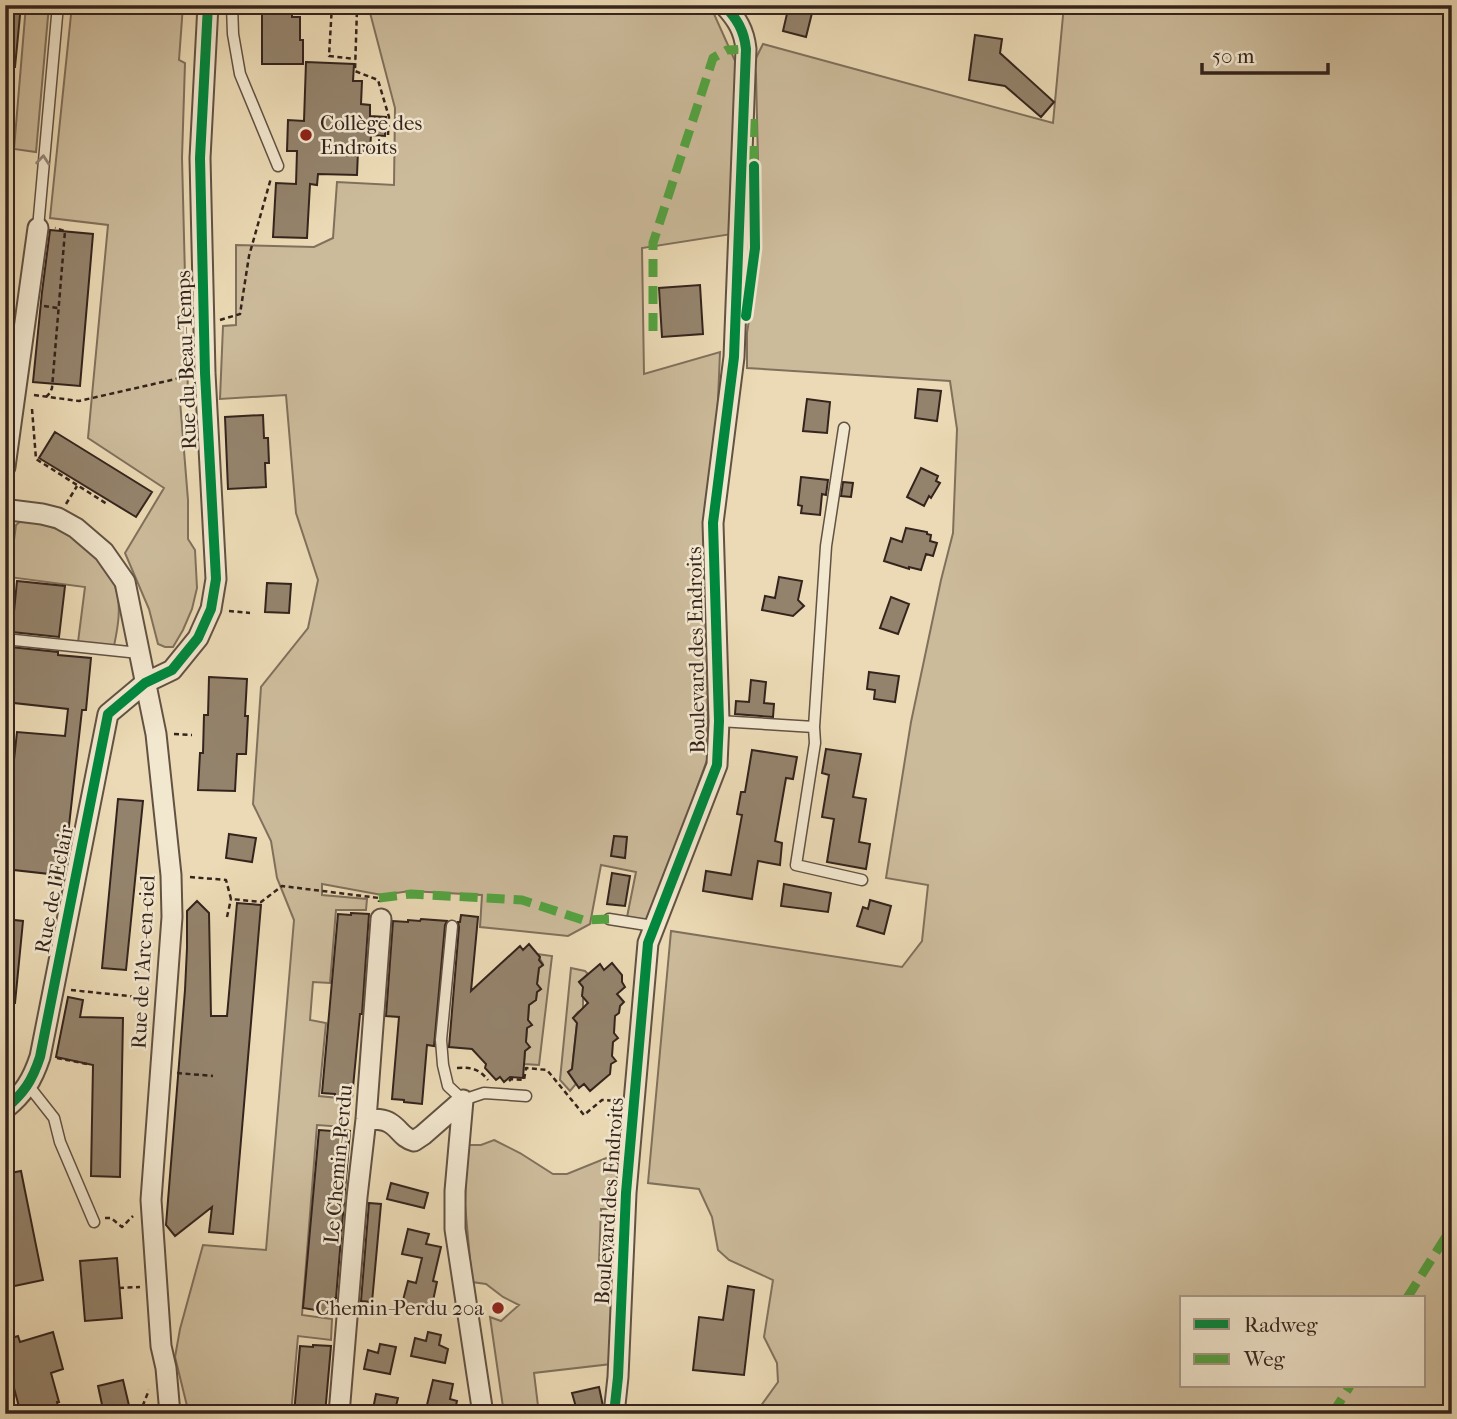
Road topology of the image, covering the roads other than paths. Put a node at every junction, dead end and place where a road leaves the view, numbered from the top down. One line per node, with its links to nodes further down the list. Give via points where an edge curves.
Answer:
1 (58, 5): 7 (lane, one-way to 1)
2 (208, 5): 13 (street, Rue du Beau-Temps, via 200,172 216,579 211,609 198,638 172,670)
3 (232, 5): 6 (lane, via 240,74)
4 (723, 5): 5 (street, Boulevard des Endroits)
5 (739, 14): 14 (street, Boulevard des Endroits, via 746,49 735,344 713,523)
6 (278, 166)
7 (45, 228): 9 (street)
8 (844, 428): 15 (lane, via 826,546)
9 (5, 467)
10 (5, 512): 12 (street, Rue de l'Arc-en-ciel, via 58,518 104,552 125,582)
11 (5, 639): 12 (lane)
12 (139, 653): 13 (street, Rue de l'Arc-en-ciel)
13 (145, 683): 21 (street, Rue de l'Eclair, via 108,714 40,1057); 27 (street, Rue de l'Arc-en-ciel, via 156,734 171,875 172,917 151,1200)
14 (719, 721): 15 (lane); 20 (street, Boulevard des Endroits, via 717,765)
15 (814, 727): 16 (lane, via 796,865)
16 (862, 880)
17 (381, 919): 25 (street, Le Chemin-Perdu)
18 (609, 919): 20 (lane)
19 (452, 926): 23 (lane, via 441,1040 448,1086)
20 (653, 926): 32 (street, Boulevard des Endroits, via 626,1193)
21 (28, 1085): 24 (street, Rue de l'Eclair); 26 (lane, via 54,1118)
22 (526, 1096): 23 (lane, via 484,1093)
23 (463, 1100): 25 (street, via 414,1141 386,1121); 31 (street, via 455,1229)
24 (5, 1109)
25 (366, 1119): 30 (street, Le Chemin-Perdu)
26 (94, 1222)
27 (166, 1368): 28 (street, Rue de l'Arc-en-ciel); 29 (lane, Rue de l'Arc-en-ciel)
28 (170, 1414)
29 (181, 1414)
30 (339, 1414)
31 (483, 1414)
32 (614, 1414)

